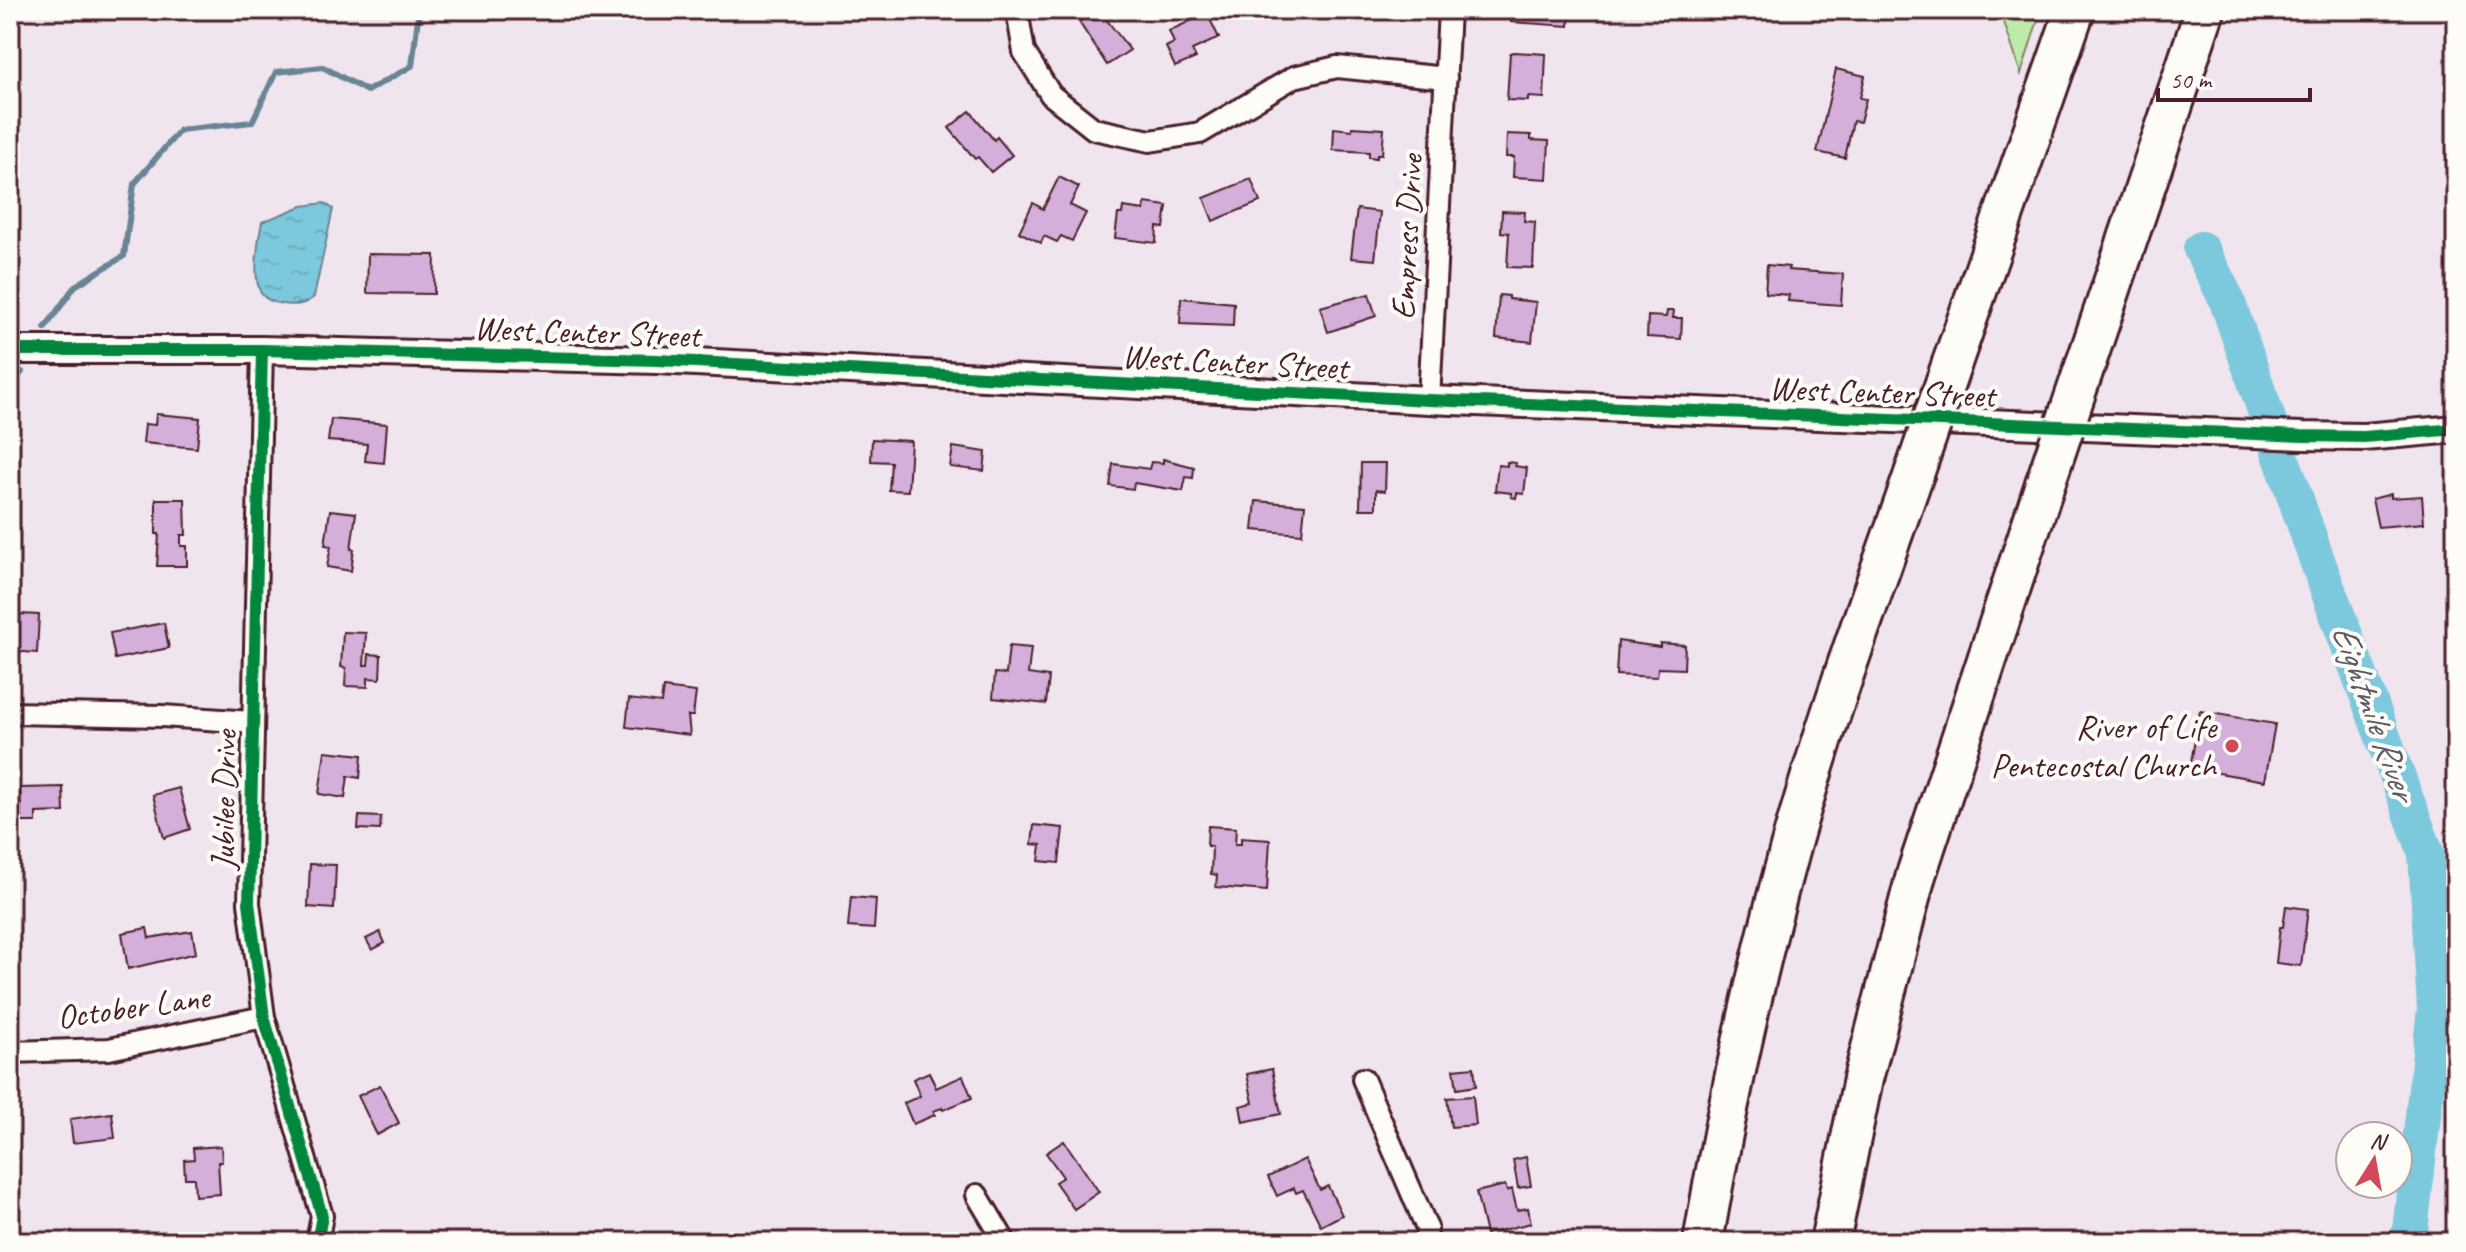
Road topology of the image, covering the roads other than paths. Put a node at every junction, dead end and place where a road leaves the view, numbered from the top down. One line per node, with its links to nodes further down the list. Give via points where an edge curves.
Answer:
1 (1017, 10): 5 (street, via 1024,52 1051,95 1094,129 1150,141 1200,133 1294,77 1337,67)
2 (1449, 10): 5 (street, Empress Drive)
3 (2075, 10): 19 (highway, bridge, via 1824,737 1788,856 1738,1055)
4 (2205, 10): 20 (highway, bridge, via 1916,875 1863,1079)
5 (1446, 78): 8 (street, Empress Drive)
6 (10, 350): 7 (street, West Center Street)
7 (262, 350): 8 (street, West Center Street, via 657,360); 11 (street, Jubilee Drive)
8 (1429, 400): 9 (street, West Center Street, via 2302,436)
9 (2456, 429)
10 (10, 713): 11 (street)
11 (252, 722): 12 (street, Jubilee Drive, via 249,903)
12 (264, 1017): 13 (street, October Lane, via 109,1049); 16 (street, Jubilee Drive, via 322,1216)
13 (10, 1052)
14 (1363, 1079): 18 (street, via 1427,1228)
15 (977, 1195): 17 (street)
16 (317, 1242)
17 (1005, 1242)
18 (1426, 1242)
19 (1703, 1242)
20 (1830, 1242)

